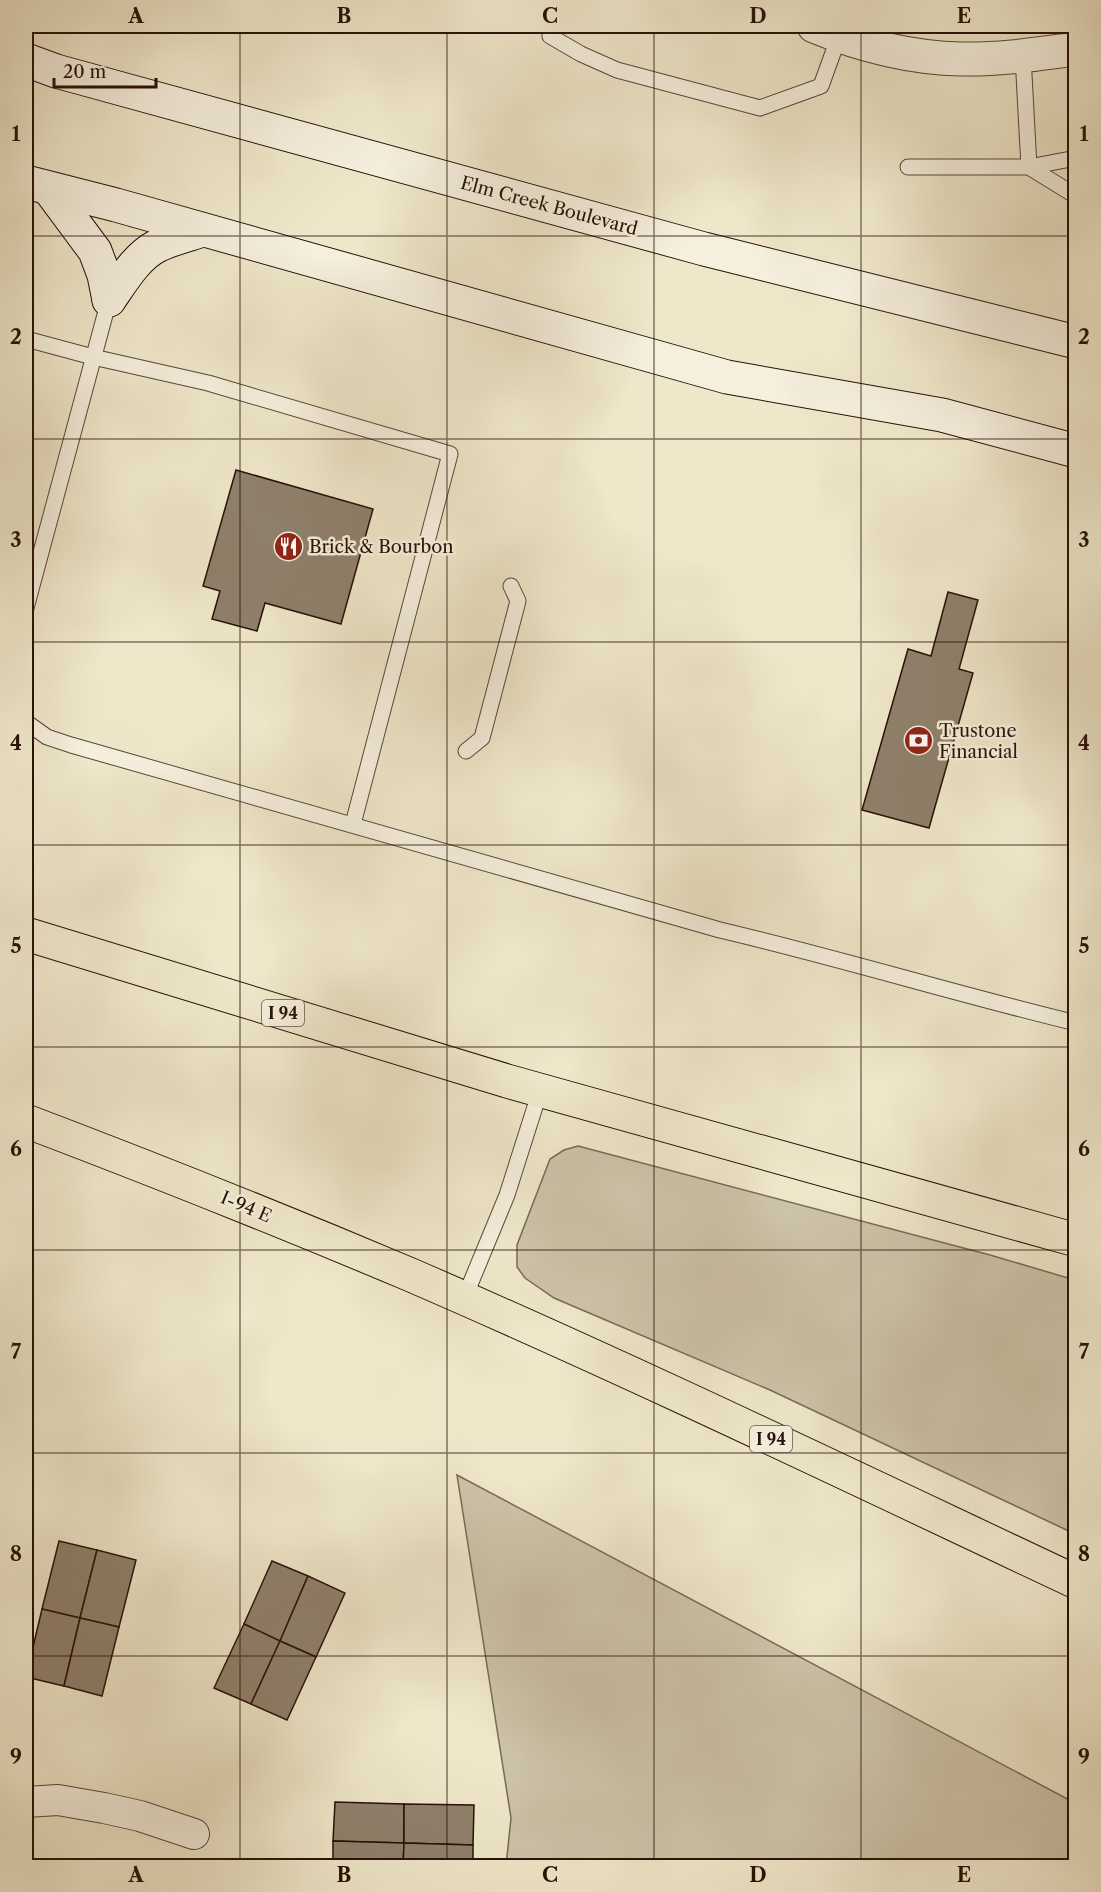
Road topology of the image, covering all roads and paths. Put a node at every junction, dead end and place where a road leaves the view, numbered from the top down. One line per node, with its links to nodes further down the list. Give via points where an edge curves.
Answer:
1 (826, 31): 2 (lane, via 821,86 760,108 616,70); 4 (main road, via 917,55 960,59)
2 (550, 36)
3 (1076, 50): 4 (main road)
4 (1023, 56): 8 (lane)
5 (26, 60): 14 (main road, Elm Creek Boulevard, via 693,246)
6 (1076, 158): 8 (lane)
7 (908, 167): 8 (lane)
8 (1029, 167): 10 (lane)
9 (37, 185): 11 (main road); 12 (main road, via 95,251)
10 (1076, 196)
11 (202, 230): 12 (main road, via 157,246 144,255); 16 (main road, via 727,377 942,416)
12 (110, 300): 15 (lane)
13 (26, 339): 15 (lane)
14 (1076, 342)
15 (93, 357): 18 (lane); 21 (lane, via 208,383 450,454)
16 (1076, 452)
17 (511, 586): 20 (lane, via 518,601 483,738)
18 (26, 608)
19 (26, 722): 21 (lane, via 47,737 71,745)
20 (466, 751)
21 (353, 824): 23 (lane, via 720,930)
22 (26, 934): 24 (highway, I 94)
23 (1076, 1023)
24 (540, 1091): 26 (highway, I 94); 27 (lane, via 507,1195)
25 (26, 1121): 27 (highway, I-94 E / I 94, via 187,1182)
26 (1076, 1240)
27 (464, 1299): 28 (highway, I 94)
28 (1076, 1582)
29 (26, 1802): 30 (street, via 58,1800 104,1808)
30 (194, 1833)

